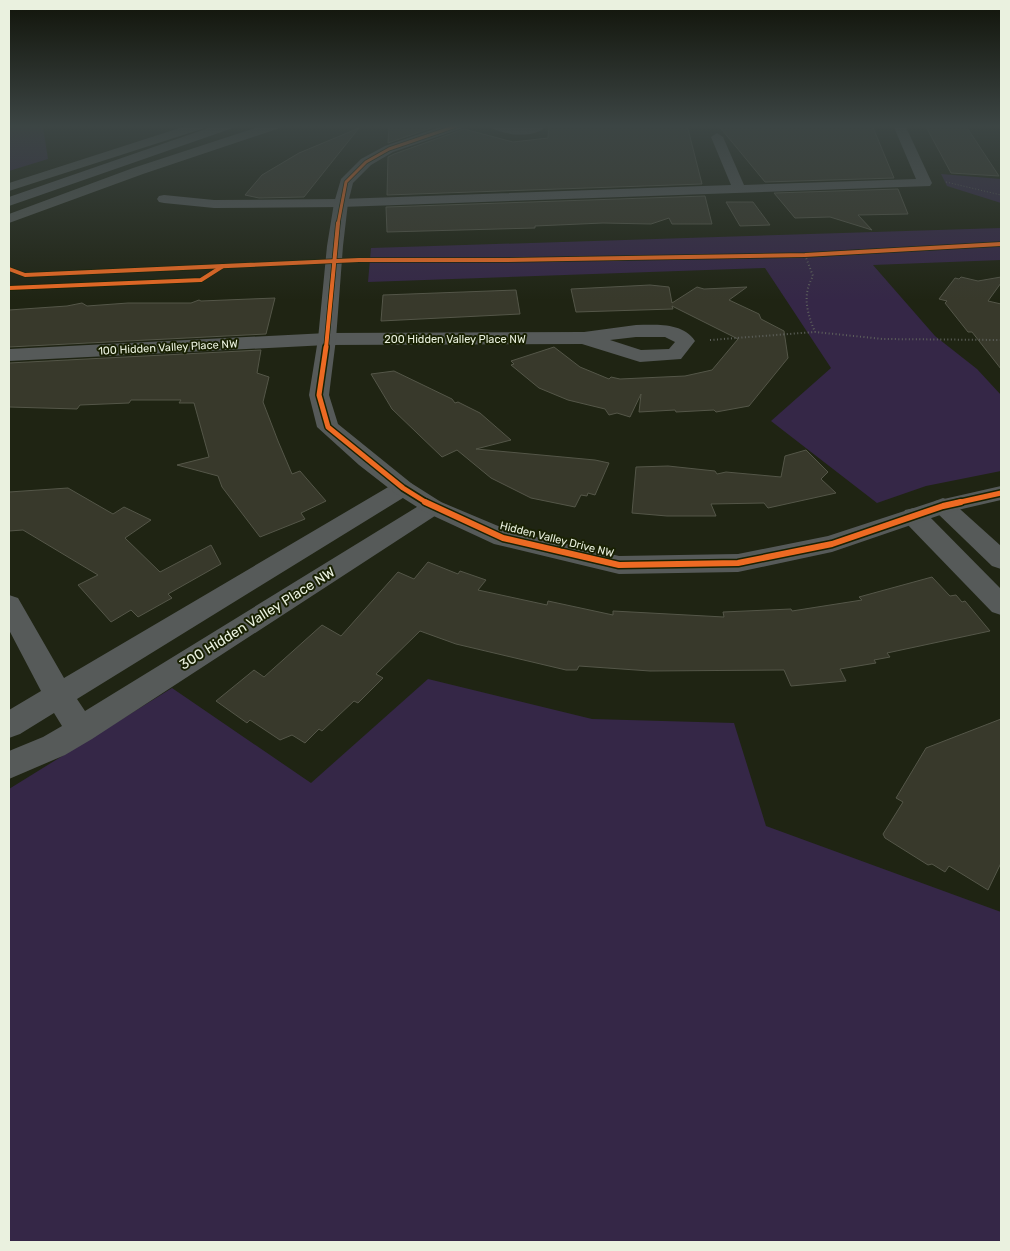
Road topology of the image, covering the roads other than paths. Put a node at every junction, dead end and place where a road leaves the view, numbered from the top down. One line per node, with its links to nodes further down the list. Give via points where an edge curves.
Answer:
1 (62, 183): 8 (main road)
2 (108, 183): 10 (main road)
3 (346, 183): 9 (street, Hidden Valley Drive NW)
4 (737, 183): 6 (street)
5 (913, 183): 6 (street)
6 (739, 189): 9 (street)
7 (164, 199): 9 (street, via 214,204)
8 (9, 202)
9 (341, 203): 13 (street, Hidden Valley Drive NW, via 334,246)
10 (46, 205): 11 (main road); 12 (main road, via 32,220)
11 (9, 219)
12 (9, 229)
13 (327, 339): 14 (street, 200 Hidden Valley Place NW, via 584,338 640,356 674,355); 15 (street, 100 Hidden Valley Place NW); 16 (street, Hidden Valley Drive NW, via 319,395 328,427)
14 (686, 342)
15 (9, 356)
16 (404, 488): 18 (street, Hidden Valley Drive NW); 24 (street)
17 (1001, 493): 19 (street, Hidden Valley Drive NW)
18 (433, 506): 20 (street, Hidden Valley Drive NW, via 503,538 619,565 738,563 832,544); 26 (street, 300 Hidden Valley Place NW)
19 (943, 506): 20 (street, Hidden Valley Drive NW); 21 (street)
20 (914, 516): 23 (street)
21 (1001, 560)
22 (9, 604): 24 (street)
23 (1001, 605)
24 (59, 696): 25 (street); 26 (street)
25 (9, 726)
26 (81, 730): 27 (street, 300 Hidden Valley Place NW, via 54,746)
27 (9, 765)

